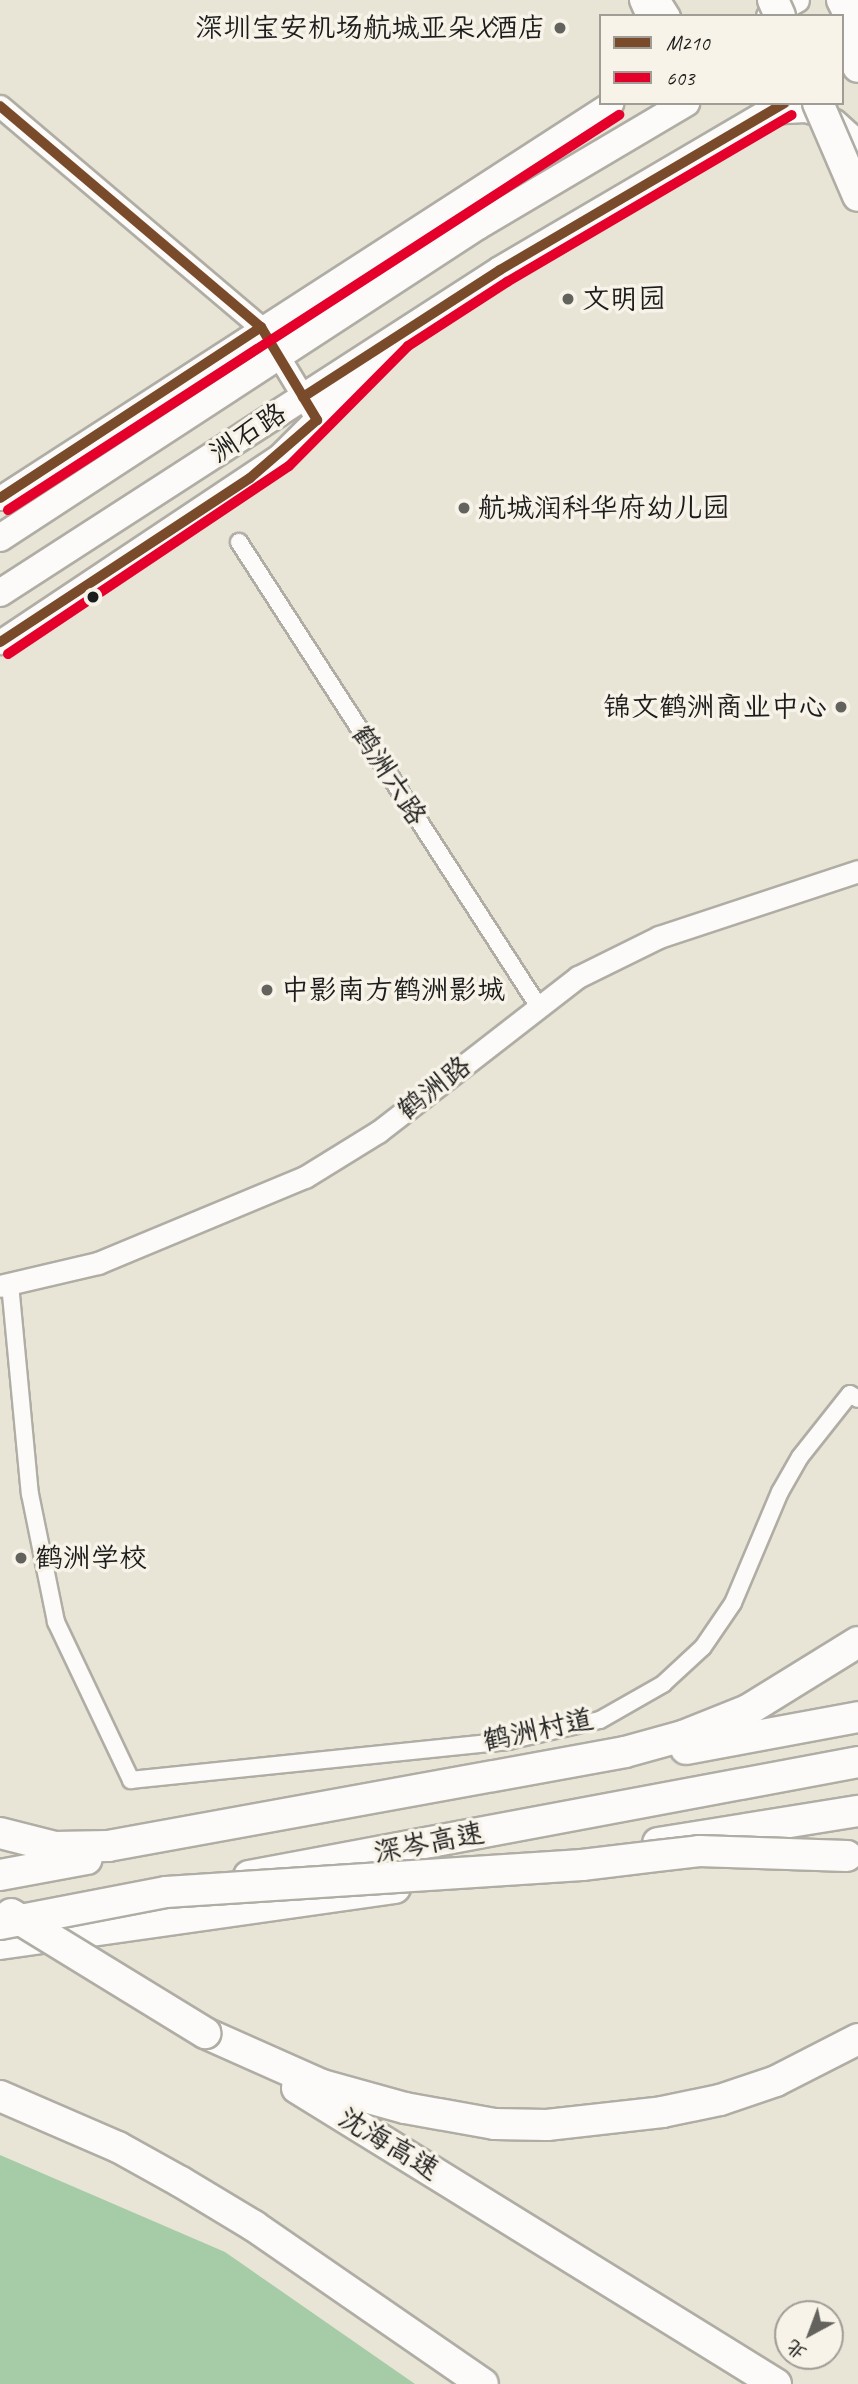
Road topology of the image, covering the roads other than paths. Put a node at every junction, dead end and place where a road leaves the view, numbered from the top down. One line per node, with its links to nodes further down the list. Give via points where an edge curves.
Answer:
1 (797, 0): 3 (main road)
2 (842, 0): 4 (highway, bridge)
3 (772, 12)
4 (858, 32)
5 (844, 34): 6 (highway, bridge)
6 (858, 68)
7 (683, 105): 16 (main road, 洲石路, via 478,226)
8 (819, 105): 13 (highway, bridge)
9 (0, 106): 14 (street)
10 (604, 106): 14 (main road)
11 (777, 108): 12 (street, via 835,120); 15 (main road, 洲石路, via 500,270)
12 (858, 139)
13 (858, 197)
14 (261, 327): 16 (street); 19 (main road)
15 (399, 335): 17 (main road, 洲石路); 18 (main road)
16 (279, 356): 17 (street); 20 (main road, 洲石路)
17 (303, 397): 18 (street); 22 (main road, 洲石路)
18 (317, 420): 23 (main road, via 250,478)
19 (0, 498)
20 (0, 538)
21 (239, 542): 25 (street, 鹤洲六路)
22 (0, 593)
23 (0, 642)
24 (858, 870): 25 (street, 鹤洲路, via 659,937 578,977)
25 (539, 1007): 26 (street, 鹤洲路, via 378,1132 305,1177 98,1263)
26 (5, 1285): 27 (street, 鹤洲村道, via 30,1494 56,1622 131,1780 508,1741 600,1720 663,1684 703,1647 733,1603 780,1492 800,1457 850,1394)
27 (858, 1399)
28 (858, 1642): 32 (highway, via 748,1710 682,1736 600,1757 108,1846 55,1847)
29 (858, 1717): 34 (highway, 深岑高速)
30 (858, 1762): 35 (highway, 深岑高速, bridge)
31 (858, 1811): 38 (highway, via 304,1903)
32 (0, 1833)
33 (858, 1859): 35 (highway, bridge, via 773,1850 699,1851 582,1865)
34 (0, 1875)
35 (166, 1892): 37 (highway, 深岑高速, bridge)
36 (0, 1907): 39 (highway, 沈海高速, bridge)
37 (0, 1924)
38 (0, 1944)
39 (205, 2033): 40 (highway, via 322,2085 405,2108 484,2122 534,2125 662,2112 776,2081); 43 (highway, 沈海高速)
40 (858, 2039)
41 (0, 2096): 42 (highway, via 106,2141 181,2182 254,2226)
42 (483, 2384)
43 (776, 2384)

